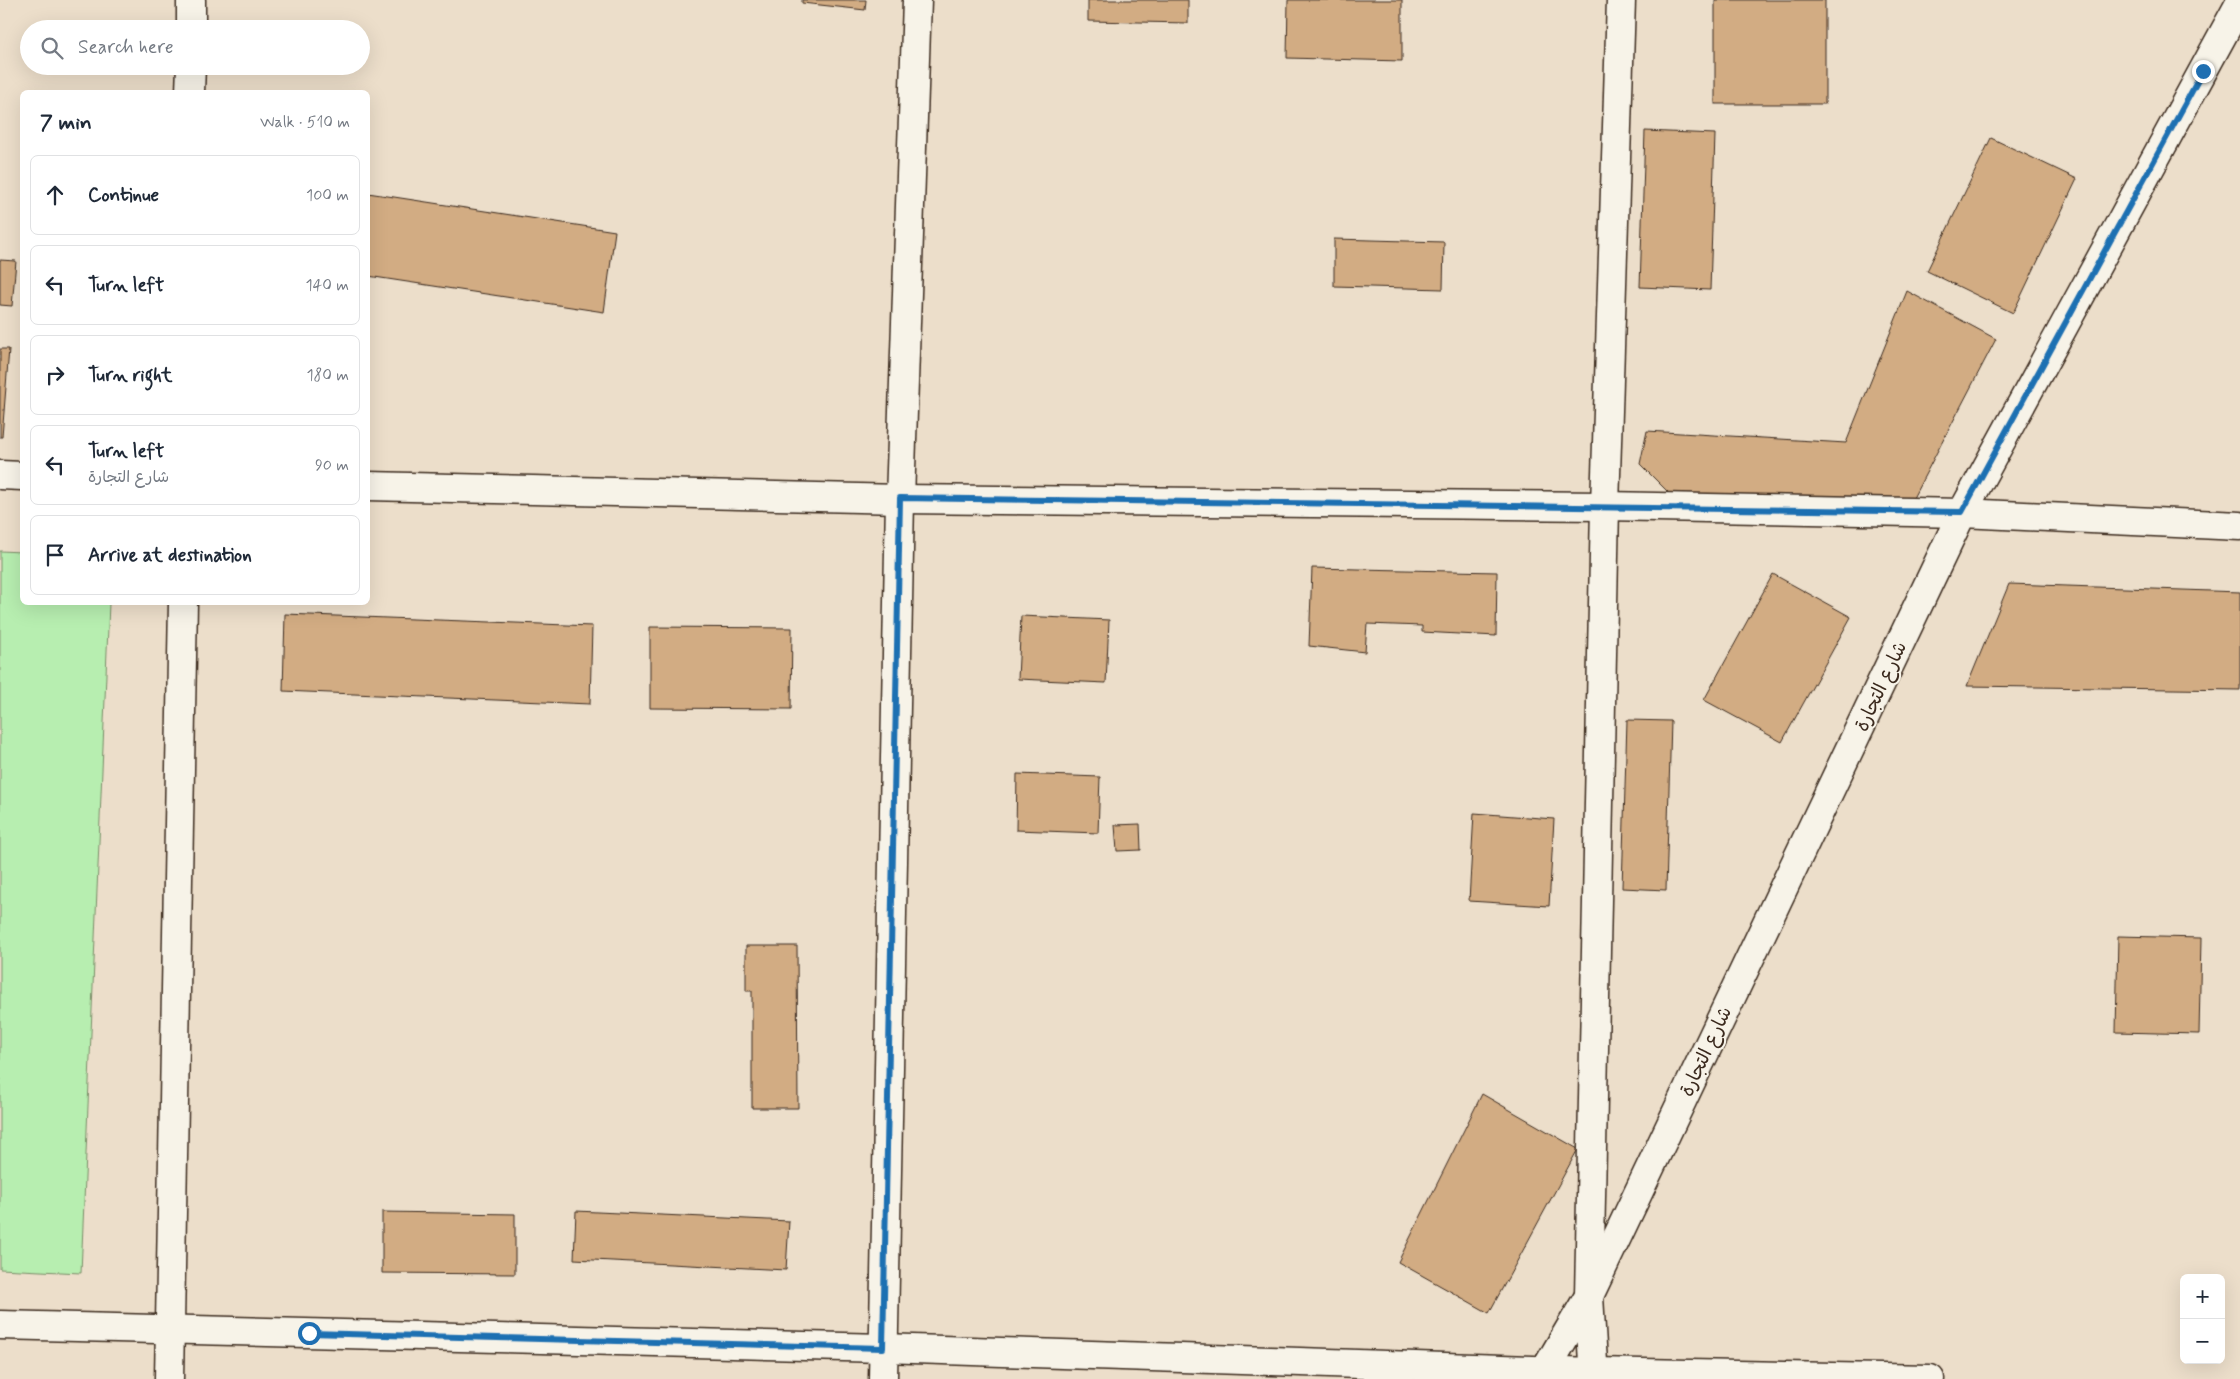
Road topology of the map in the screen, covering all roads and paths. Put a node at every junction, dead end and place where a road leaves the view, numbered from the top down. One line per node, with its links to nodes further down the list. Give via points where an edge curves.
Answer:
1 (192, 0): 5 (street)
2 (917, 0): 11 (street)
3 (1621, 0): 12 (street)
4 (2240, 3): 13 (street, شارع التجارة)
5 (191, 20)
6 (191, 75): 7 (street)
7 (190, 90)
8 (0, 475): 9 (street)
9 (20, 476)
10 (370, 486): 11 (street)
11 (900, 498): 12 (street); 19 (street)
12 (1605, 506): 13 (street); 16 (street)
13 (1962, 512): 14 (street); 16 (street, شارع التجارة)
14 (2240, 526)
15 (183, 605): 18 (street)
16 (1589, 1296): 20 (street, شارع التجارة); 21 (street)
17 (0, 1325): 18 (street)
18 (170, 1329): 19 (street); 22 (street)
19 (883, 1348): 20 (street); 23 (street)
20 (1543, 1374): 21 (street)
21 (1594, 1376): 24 (street)
22 (169, 1379)
23 (883, 1379)
24 (1930, 1379)

